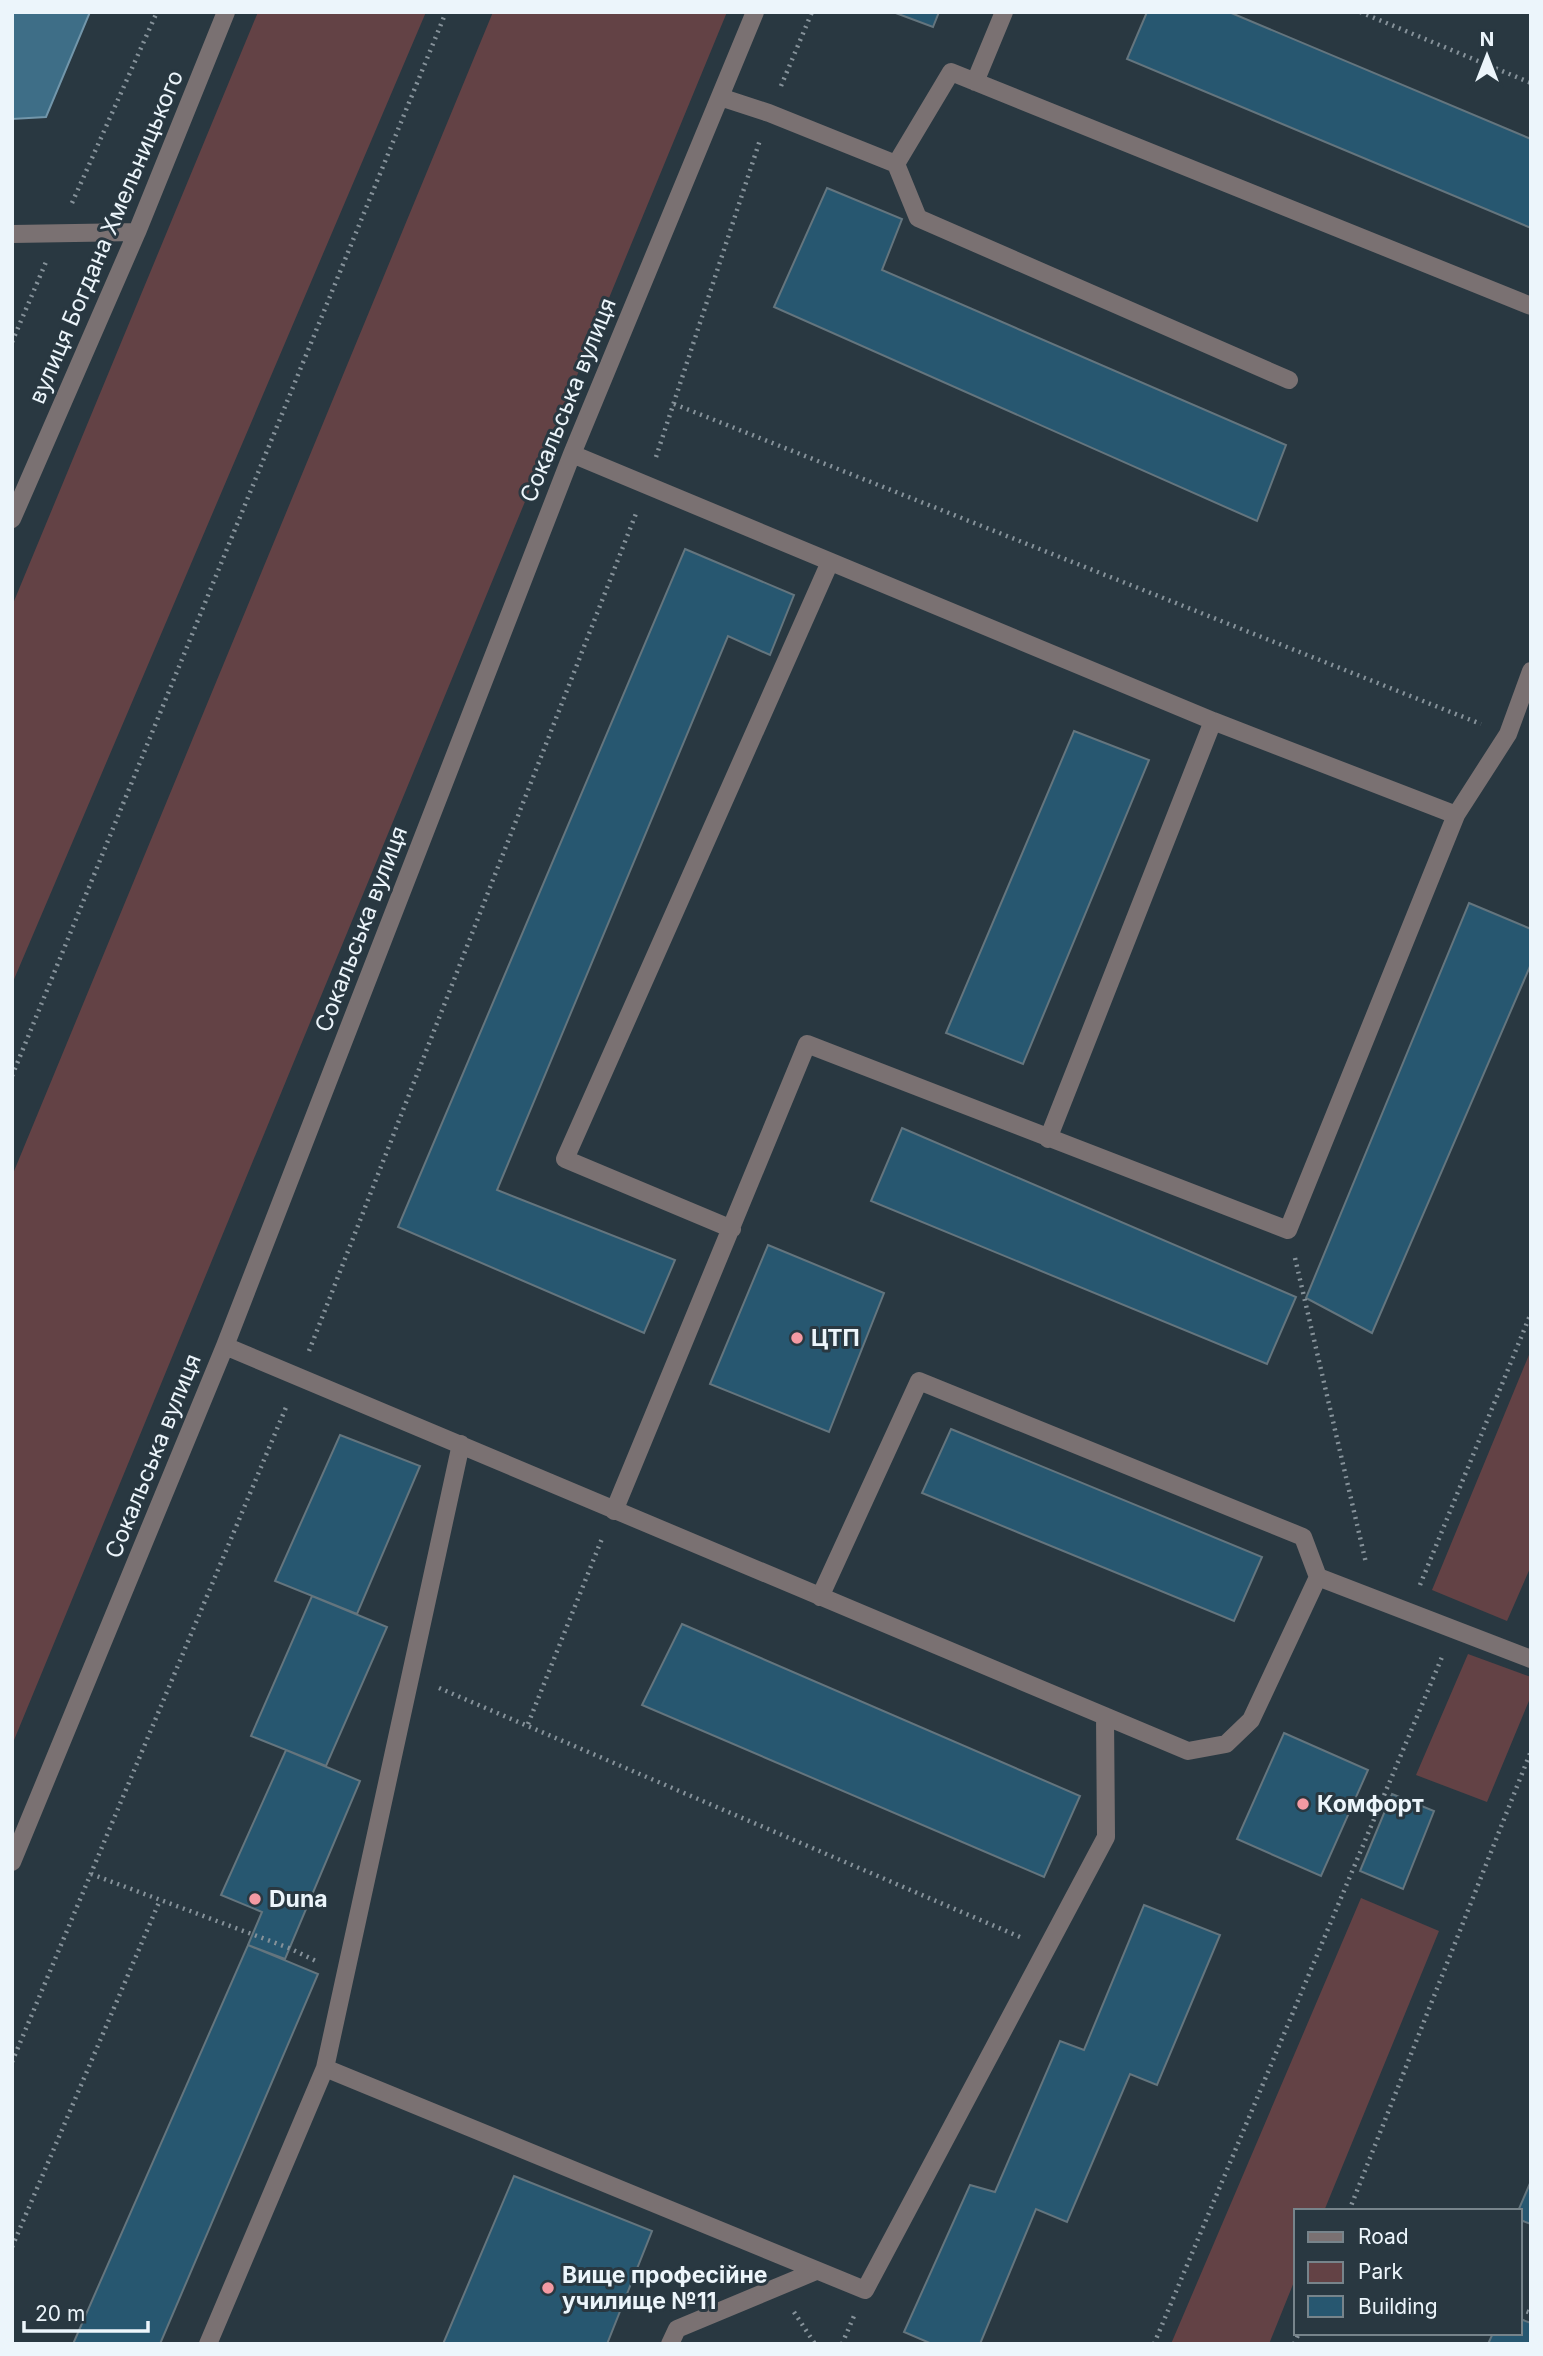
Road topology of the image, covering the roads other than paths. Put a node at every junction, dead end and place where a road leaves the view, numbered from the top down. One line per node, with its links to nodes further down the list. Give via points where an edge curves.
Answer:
1 (226, 12): 7 (street, вулиця Богдана Хмельницького)
2 (755, 12): 5 (street, Сокальська вулиця)
3 (1004, 12): 4 (street)
4 (975, 82): 6 (street, via 951,72); 9 (street)
5 (720, 97): 6 (street); 11 (street, Сокальська вулиця)
6 (896, 164): 10 (street, via 918,218)
7 (136, 232): 8 (street); 12 (street, вулиця Богдана Хмельницького)
8 (12, 234)
9 (1531, 306)
10 (1289, 380)
11 (572, 454): 13 (street); 20 (street, Сокальська вулиця)
12 (12, 519)
13 (830, 562): 16 (street); 19 (street, via 565,1159)
14 (1531, 671): 15 (street)
15 (1524, 710): 17 (street)
16 (1213, 721): 17 (street); 18 (street)
17 (1455, 815): 18 (street, via 1288,1230)
18 (1048, 1139): 19 (street, via 807,1044)
19 (732, 1229): 22 (street)
20 (225, 1346): 21 (street); 27 (street, Сокальська вулиця)
21 (461, 1444): 22 (street); 28 (street)
22 (614, 1511): 24 (street)
23 (1318, 1577): 24 (street, via 1303,1537 919,1381); 25 (street); 26 (street, via 1251,1720 1226,1745 1188,1751)
24 (820, 1597): 26 (street)
25 (1531, 1659)
26 (1105, 1716): 29 (street, via 1106,1837 865,2290)
27 (12, 1863)
28 (325, 2068): 29 (street); 30 (street)
29 (816, 2271): 31 (street, via 677,2329)
30 (208, 2344)
31 (670, 2344)

